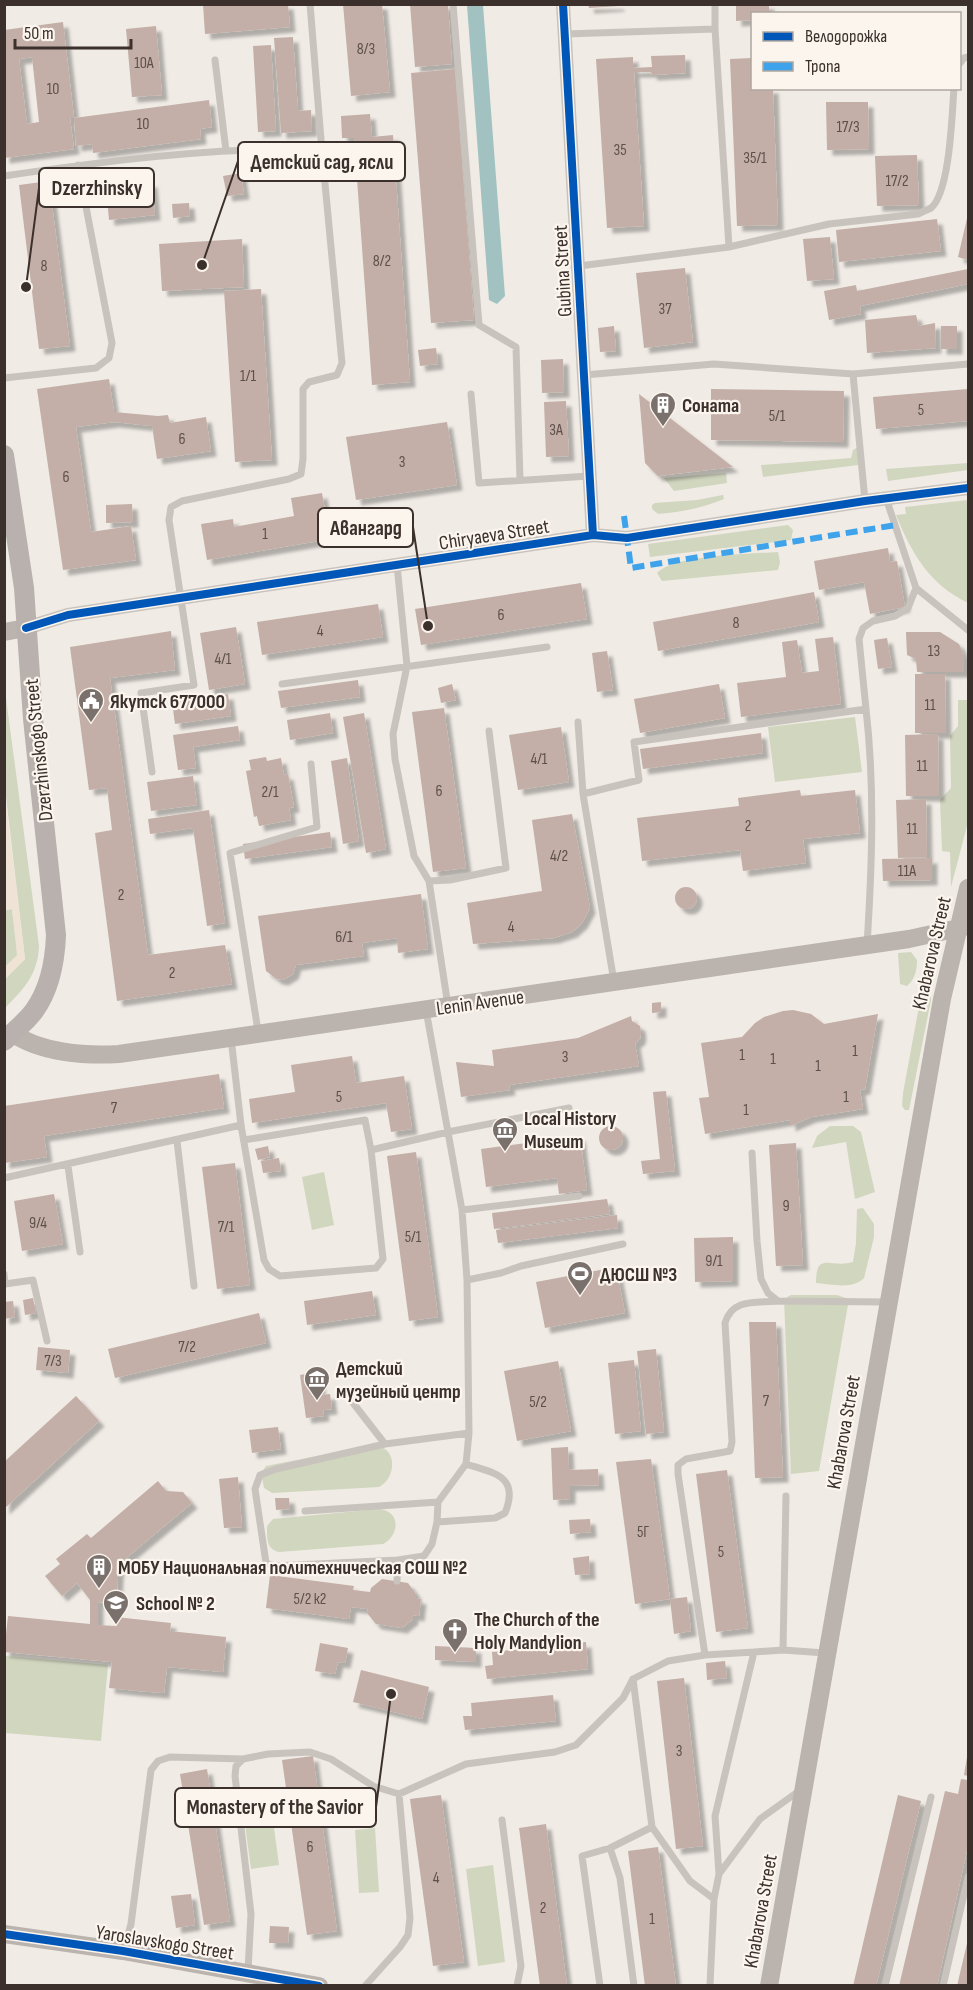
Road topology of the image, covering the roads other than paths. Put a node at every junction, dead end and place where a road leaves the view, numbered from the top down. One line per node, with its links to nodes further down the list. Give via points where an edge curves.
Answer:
1 (310, 4): 10 (lane)
2 (453, 4): 22 (lane, via 479,325 516,347)
3 (564, 4): 6 (street, Gubina Street)
4 (715, 4): 5 (lane)
5 (715, 28): 6 (lane); 13 (lane)
6 (566, 34): 14 (street, Gubina Street)
7 (215, 60): 9 (lane)
8 (954, 90): 13 (lane, via 946,168 940,193 931,207 918,214 829,224)
9 (226, 151): 10 (lane, via 308,148); 11 (lane)
10 (322, 152): 30 (lane, via 342,363 337,375 309,382 303,388 301,474 182,501 171,507 169,520)
11 (78, 165): 12 (lane); 18 (lane, via 112,343 109,358 96,368)
12 (4, 176)
13 (729, 247): 14 (lane)
14 (579, 266): 17 (street, Gubina Street)
15 (969, 364): 16 (lane)
16 (853, 374): 17 (lane, via 714,364); 25 (lane)
17 (584, 375): 21 (street, Gubina Street)
18 (4, 378)
19 (471, 394): 22 (lane, via 479,483)
20 (4, 454): 26 (main road, Dzerzhinskogo Street)
21 (590, 476): 22 (lane); 27 (street, Gubina Street)
22 (520, 480)
23 (969, 488): 24 (street, Chiryaeva Street)
24 (886, 498): 25 (street, Chiryaeva Street); 29 (lane)
25 (865, 501): 27 (street, Chiryaeva Street, via 627,538)
26 (8, 506): 31 (main road, Dzerzhinskogo Street, via 24,588)
27 (592, 535): 28 (street, Chiryaeva Street)
28 (397, 565): 30 (street, Chiryaeva Street); 35 (lane)
29 (916, 588): 32 (lane); 37 (lane, via 908,608 863,628 859,639)
30 (182, 598): 31 (street, Chiryaeva Street, via 68,615); 41 (lane, via 194,685 141,693)
31 (26, 628): 33 (main road); 51 (main road, Dzerzhinskogo Street, via 56,935 53,965 42,996 34,1011)
32 (969, 630)
33 (4, 632)
34 (547, 647): 35 (lane)
35 (407, 666): 36 (lane); 43 (lane, via 393,734 395,759 414,856)
36 (282, 684)
37 (866, 709): 42 (lane, via 634,742 639,780); 46 (lane, via 873,844)
38 (578, 722): 42 (lane)
39 (489, 731): 43 (lane, via 506,868)
40 (311, 764): 50 (lane, via 316,827 230,854)
41 (152, 771)
42 (584, 794): 47 (lane)
43 (429, 881): 48 (lane)
44 (969, 888): 45 (main road, Khabarova Street)
45 (964, 927): 46 (main road, Lenin Avenue); 70 (main road, Khabarova Street, via 942,999)
46 (867, 945): 47 (main road, Lenin Avenue)
47 (614, 982): 48 (main road, Lenin Avenue)
48 (448, 1006): 49 (main road, Lenin Avenue)
49 (426, 1010): 50 (main road, Lenin Avenue); 55 (lane)
50 (259, 1034): 52 (main road, Lenin Avenue)
51 (8, 1037): 52 (main road, Lenin Avenue, via 63,1051 109,1055)
52 (231, 1038): 54 (lane)
53 (569, 1108): 55 (lane)
54 (241, 1125): 56 (lane); 57 (lane)
55 (448, 1132): 58 (lane); 63 (lane)
56 (244, 1140): 58 (lane, via 365,1120); 58 (lane, via 264,1260 280,1276 365,1270 376,1268 383,1259)
57 (177, 1141): 60 (lane); 68 (lane)
58 (370, 1150)
59 (752, 1153): 69 (lane, via 761,1279 768,1293)
60 (68, 1166): 61 (lane); 65 (lane)
61 (4, 1178)
62 (579, 1196): 63 (lane)
63 (462, 1210): 67 (lane)
64 (623, 1244): 67 (lane)
65 (80, 1252)
66 (4, 1274): 71 (lane, via 6,1284 33,1280)
67 (467, 1281): 73 (lane)
68 (194, 1286)
69 (778, 1301): 70 (lane); 85 (lane, via 737,1305 728,1312 725,1323 730,1451 686,1459 678,1465)
70 (889, 1302): 84 (main road, Khabarova Street)
71 (47, 1341)
72 (344, 1390): 74 (lane)
73 (469, 1433): 74 (lane); 75 (lane)
74 (385, 1444): 80 (lane, via 276,1469 260,1475 255,1489 266,1563 275,1566)
75 (466, 1464): 77 (lane); 79 (lane, via 498,1474 508,1485 510,1500 505,1513 495,1518)
76 (786, 1496): 82 (lane)
77 (438, 1502): 78 (lane); 79 (lane)
78 (305, 1511)
79 (437, 1522): 80 (lane, via 432,1544 424,1556)
80 (398, 1560): 81 (lane)
81 (397, 1581)
82 (783, 1650): 83 (lane); 84 (lane)
83 (754, 1652): 85 (lane); 94 (lane, via 715,1816)
84 (827, 1653): 88 (main road, Khabarova Street)
85 (705, 1655): 86 (lane, via 668,1661)
86 (633, 1679): 89 (lane, via 622,1698 576,1745 555,1752 466,1764); 92 (lane)
87 (243, 1759): 89 (lane, via 310,1752 331,1759 373,1786); 98 (lane, via 170,1757 158,1761 151,1770); 99 (lane, via 236,1766 235,1776 251,1914)
88 (804, 1788): 94 (lane, via 760,1819); 106 (main road, Khabarova Street)
89 (399, 1794): 102 (lane, via 410,1918 408,1935)
90 (931, 1797): 107 (lane)
91 (502, 1820): 103 (lane, via 521,1966)
92 (652, 1827): 93 (lane); 96 (lane, via 690,1881)
93 (610, 1848): 104 (lane, via 582,1856); 105 (lane, via 620,1878)
94 (719, 1874): 96 (lane)
95 (969, 1877): 108 (lane)
96 (714, 1899): 100 (lane)
97 (4, 1934): 98 (main road, Yaroslavskogo Street)
98 (123, 1951): 99 (main road, Yaroslavskogo Street)
99 (248, 1972): 101 (main road, Yaroslavskogo Street)
100 (710, 1985)
101 (319, 1986)
102 (365, 1986)
103 (517, 1986)
104 (600, 1986)
105 (634, 1986)
106 (769, 1986)
107 (885, 1986)
108 (943, 1986)

